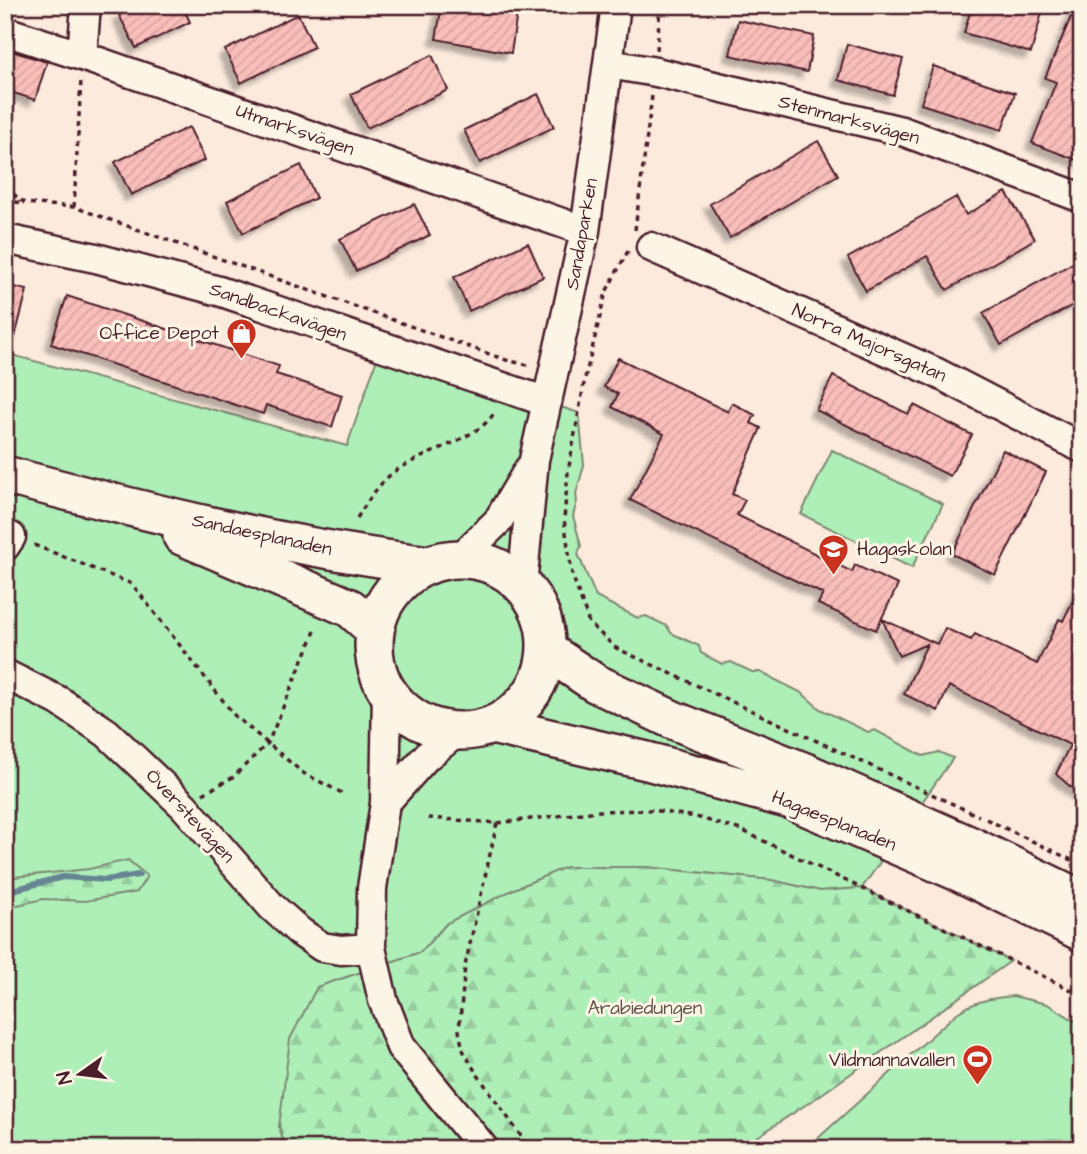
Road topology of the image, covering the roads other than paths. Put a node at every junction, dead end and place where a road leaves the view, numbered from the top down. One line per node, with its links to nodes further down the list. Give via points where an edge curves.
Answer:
1 (86, 5): 4 (street)
2 (616, 5): 5 (street, Sandaparken)
3 (5, 31): 4 (street, Utmarksvägen)
4 (82, 56): 7 (street, Utmarksvägen)
5 (609, 65): 6 (street, Stenmarksvägen, via 902,131); 7 (street, Sandaparken)
6 (1082, 198)
7 (585, 231): 10 (street, Sandaparken)
8 (5, 239): 10 (street, Sandbackavägen, via 219,292)
9 (638, 245): 11 (street, Norra Majorsgatan, via 935,372)
10 (547, 402): 12 (street, Sandaparken)
11 (1082, 448)
12 (534, 460): 15 (street, Sandaparken, via 498,521); 16 (street, Sandaparken)
13 (5, 475): 14 (main road, Sandaesplanaden)
14 (96, 499): 15 (main road, Sandaesplanaden, via 296,544); 17 (main road, Sandaesplanaden, via 350,608)
15 (444, 562): 16 (main road, via 492,565); 17 (main road, via 396,587)
16 (522, 586): 18 (main road, via 542,621)
17 (375, 630): 20 (main road, via 375,663)
18 (546, 650): 21 (main road, via 531,694 519,708); 23 (main road, Hagaesplanaden, via 617,694 817,777)
19 (5, 674): 25 (street, Överstevägen, via 60,701 107,733 184,806 272,907 300,932 322,947)
20 (387, 692): 21 (main road, via 420,722 436,728); 22 (street)
21 (474, 729): 22 (street, via 426,757); 24 (main road, Hagaesplanaden, via 647,761 791,800 963,874)
22 (385, 803): 25 (street, via 372,888)
23 (1082, 901)
24 (1082, 932)
25 (371, 948): 26 (street, via 383,1000 401,1047)
26 (484, 1149)

